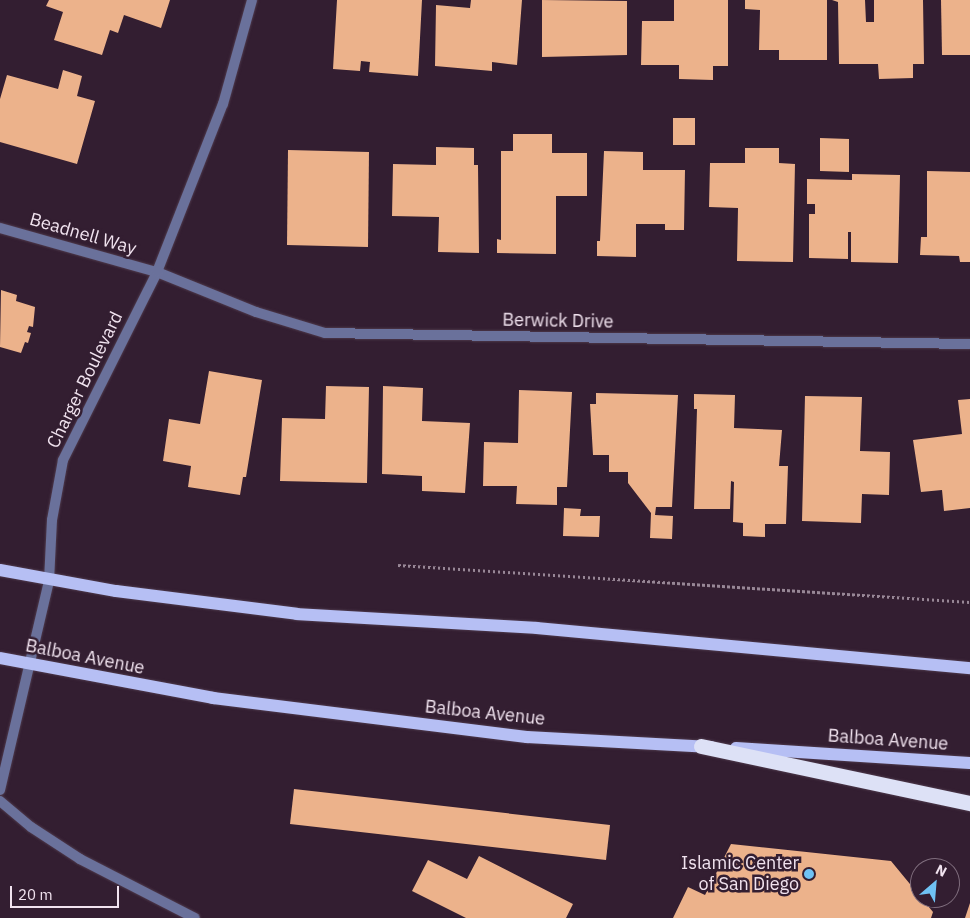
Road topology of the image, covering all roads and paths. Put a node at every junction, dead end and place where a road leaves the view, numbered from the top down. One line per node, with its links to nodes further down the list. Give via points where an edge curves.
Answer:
1 (252, 0): 3 (street, Charger Boulevard, via 223,104)
2 (0, 228): 3 (street, Beadnell Way)
3 (157, 272): 4 (street, Berwick Drive, via 256,312 325,333); 7 (street, Charger Boulevard, via 63,460 52,520)
4 (970, 344)
5 (398, 565): 8 (path)
6 (0, 570): 7 (main road)
7 (49, 581): 10 (street, Charger Boulevard); 11 (main road, via 287,613 537,628)
8 (970, 602)
9 (0, 658): 10 (main road, Balboa Avenue)
10 (29, 664): 12 (main road, Balboa Avenue, via 213,698 517,736); 14 (street, Charger Boulevard)
11 (970, 668)
12 (701, 746): 13 (main road, Balboa Avenue); 16 (highway)
13 (970, 763)
14 (0, 790)
15 (0, 802): 17 (street, via 30,827 80,859)
16 (970, 802)
17 (195, 918)

